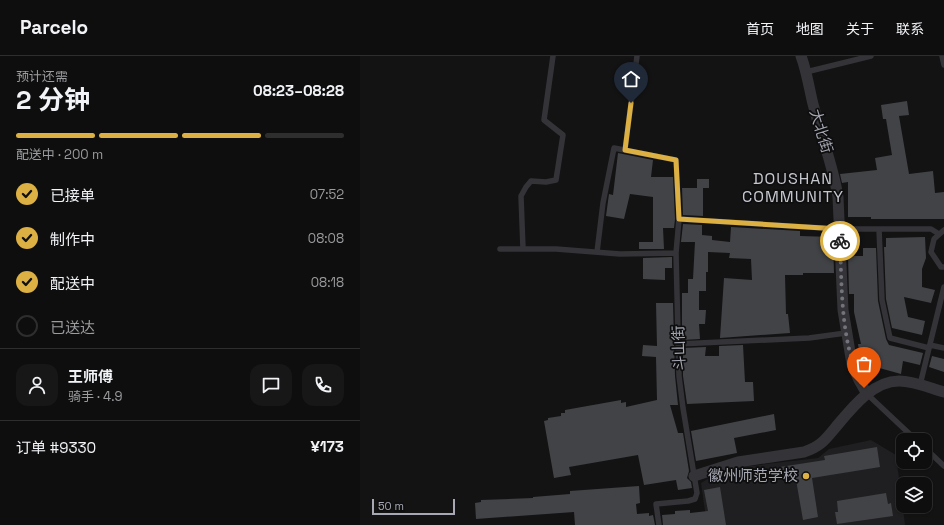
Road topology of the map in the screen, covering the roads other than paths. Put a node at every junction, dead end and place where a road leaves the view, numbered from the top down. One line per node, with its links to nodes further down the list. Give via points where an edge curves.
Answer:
1 (553, 56): 14 (lane, via 544,120 563,135 556,180 531,181 521,196)
2 (637, 56): 8 (lane)
3 (801, 56): 7 (street, 大北街)
4 (871, 56): 7 (lane)
5 (942, 56): 6 (lane)
6 (944, 64)
7 (806, 72): 10 (street, 大北街, via 836,183)
8 (625, 150): 9 (lane, 斗山街, via 676,160); 15 (lane, via 614,148)
9 (679, 219): 10 (lane); 16 (lane, 斗山街)
10 (839, 229): 11 (lane); 19 (street, 大北街, via 842,310)
11 (879, 229): 12 (lane, via 931,229); 21 (lane, via 882,300 890,338)
12 (942, 232): 17 (lane, via 934,239 931,252)
13 (500, 249): 14 (lane)
14 (523, 249): 15 (lane)
15 (597, 252): 16 (lane)
16 (676, 253): 20 (lane, 斗山街)
17 (944, 267)
18 (944, 287): 21 (lane)
19 (846, 333): 20 (lane, via 809,338); 25 (street, 大北街, via 852,364)
20 (678, 344): 29 (lane, 斗山街, via 682,402)
21 (930, 346): 22 (lane); 23 (lane)
22 (944, 348)
23 (920, 386): 24 (street); 25 (street, via 893,382)
24 (944, 392)
25 (867, 394): 26 (lane); 29 (street, via 848,412 821,445 813,450 738,462)
26 (909, 433)
27 (932, 455): 28 (lane)
28 (944, 466)
29 (694, 476): 30 (lane, 斗山街, via 697,493 694,499 688,502 656,504)
30 (659, 525)

